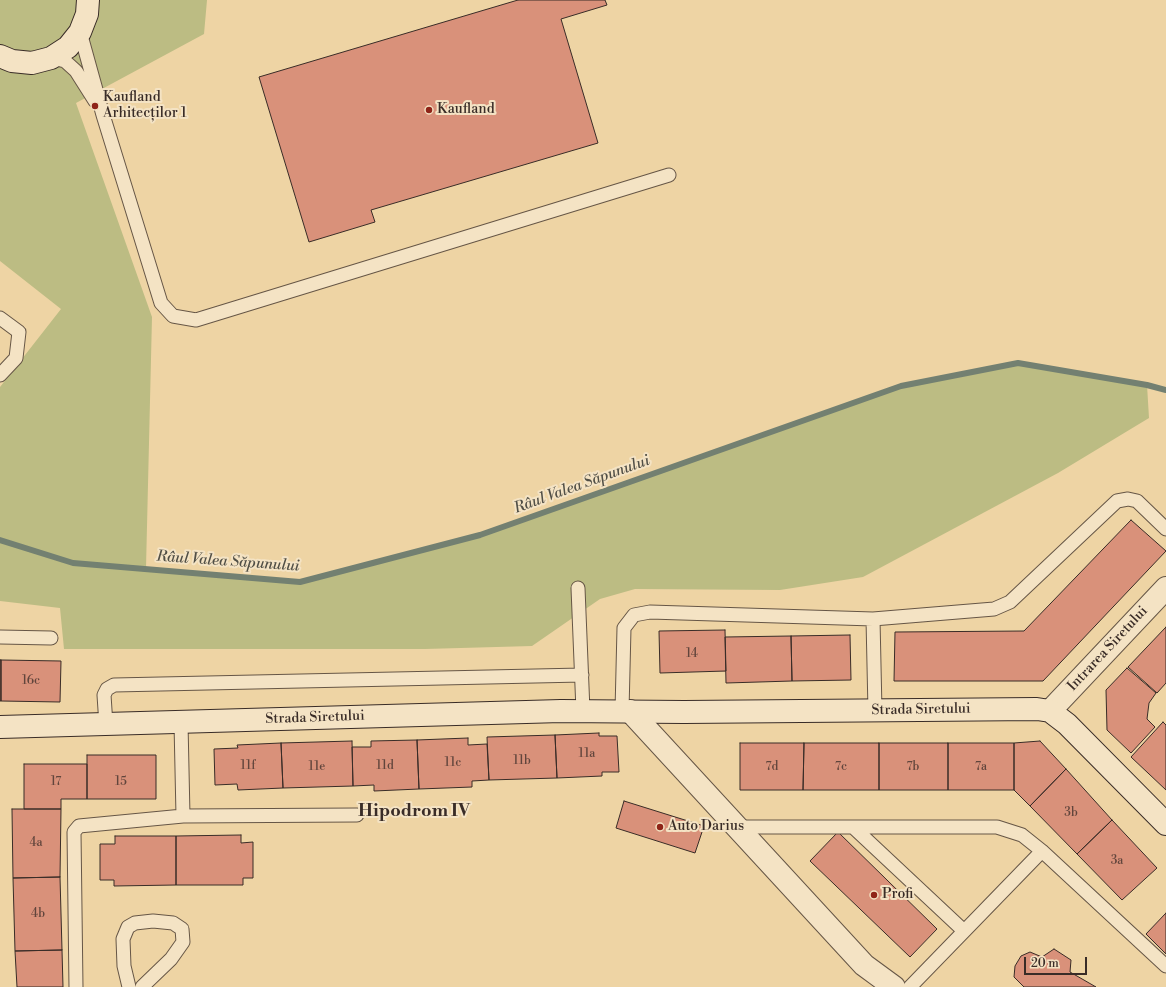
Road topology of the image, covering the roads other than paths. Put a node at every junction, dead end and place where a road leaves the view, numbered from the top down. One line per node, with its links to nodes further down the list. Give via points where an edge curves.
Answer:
1 (88, 12): 3 (street, via 68,48); 4 (lane)
2 (0, 56): 3 (street, via 12,61 32,63)
3 (51, 58): 4 (lane, via 65,61 76,71)
4 (103, 115): 5 (lane, via 161,303 174,316 196,320)
5 (669, 175)
6 (0, 318): 7 (lane, via 20,332 16,358)
7 (0, 375)
8 (1166, 529): 11 (lane, via 1137,501 1117,501 1010,602 994,609)
9 (578, 588): 14 (lane)
10 (1166, 588): 18 (street, Intrarea Siretului)
11 (873, 619): 16 (lane, via 650,612 634,615 624,628); 17 (lane)
12 (0, 637): 13 (lane)
13 (51, 638)
14 (582, 676): 15 (lane); 20 (lane, via 114,685 107,689 104,695)
15 (583, 711): 16 (street, Strada Siretului); 19 (street, Strada Siretului)
16 (626, 711): 17 (street, Strada Siretului); 26 (street)
17 (875, 711): 18 (street, Strada Siretului)
18 (1050, 711): 24 (street, via 1067,724)
19 (181, 723): 20 (street, Strada Siretului); 23 (lane)
20 (106, 725): 21 (street, Strada Siretului)
21 (0, 727)
22 (357, 815): 23 (lane)
23 (183, 816): 30 (lane, via 78,826 74,832)
24 (1166, 824)
25 (853, 827): 26 (lane); 27 (lane, via 997,827 1022,835); 28 (lane)
26 (737, 828): 33 (street, via 864,965)
27 (1042, 850): 28 (lane); 29 (lane)
28 (964, 931): 34 (lane)
29 (1166, 966)
30 (76, 987)
31 (128, 987): 32 (lane, via 123,939 128,927 136,923 153,921 174,923 182,929 183,942)
32 (142, 987)
33 (894, 987)
34 (910, 987)

